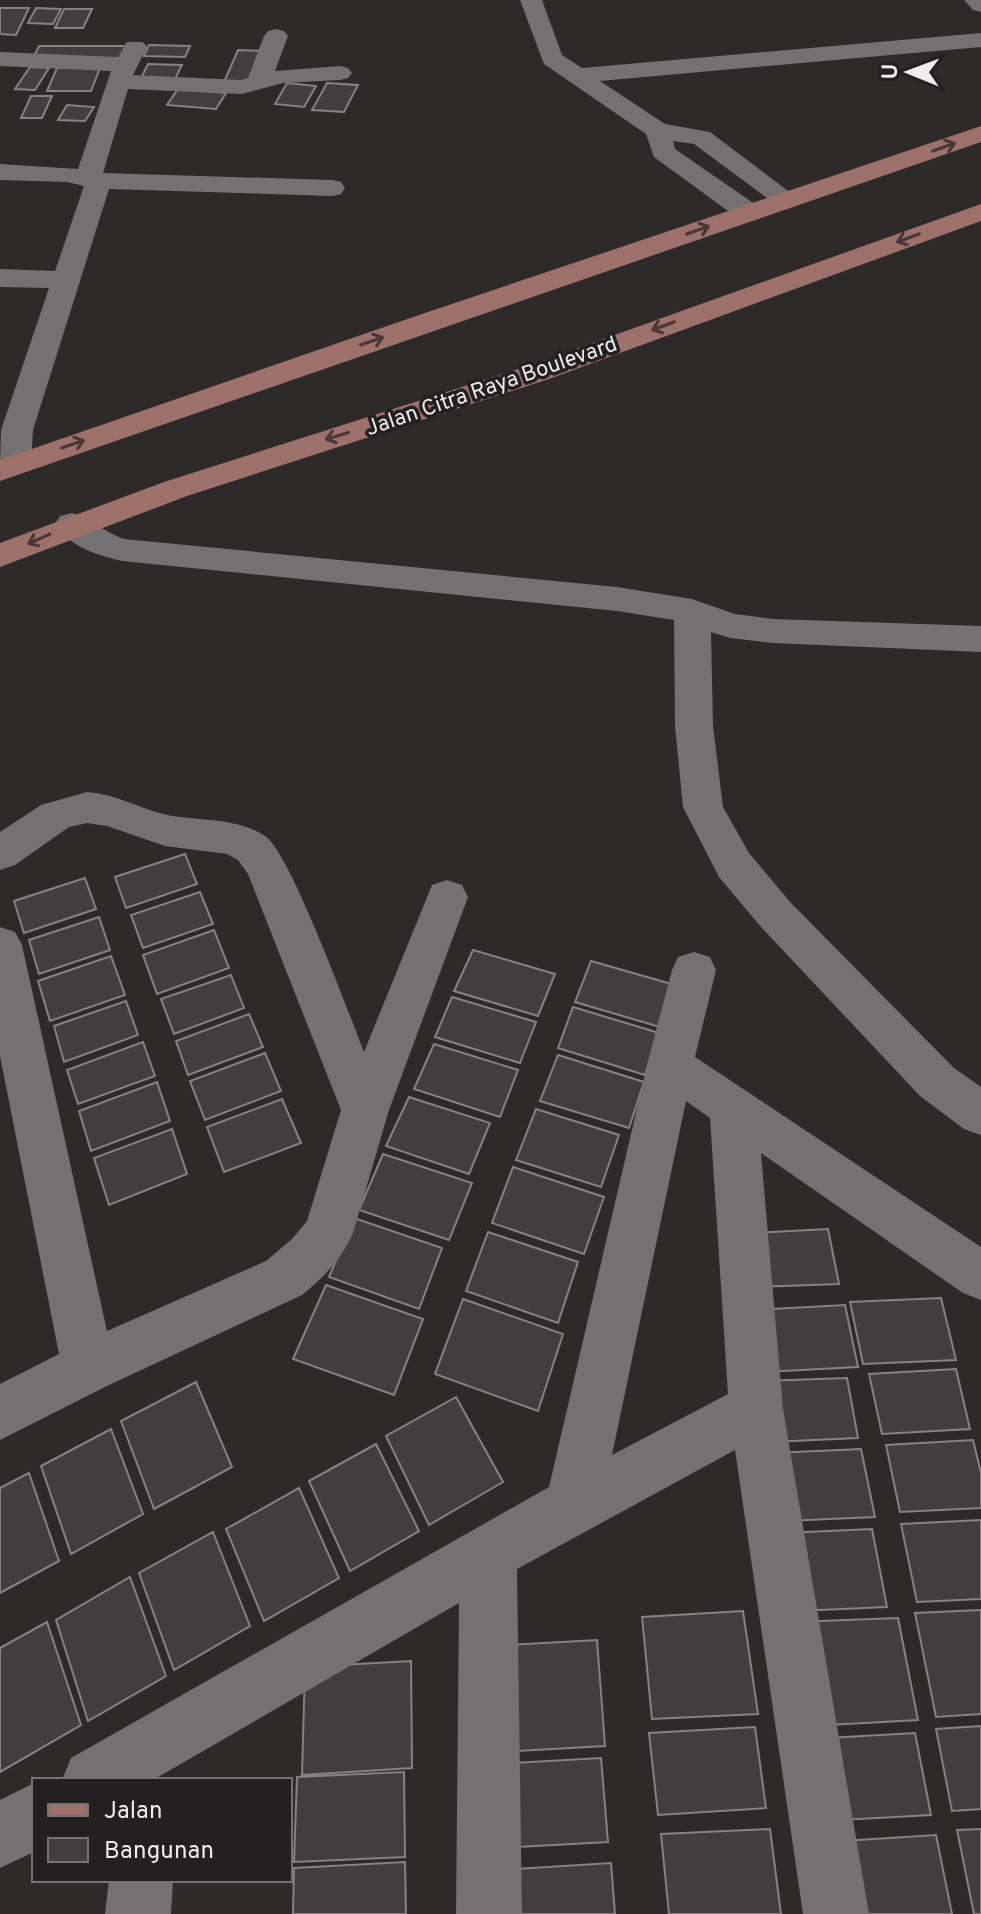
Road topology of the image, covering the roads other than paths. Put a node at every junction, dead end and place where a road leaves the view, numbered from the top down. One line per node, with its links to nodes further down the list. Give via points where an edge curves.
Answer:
1 (531, 0): 9 (street, via 552,59)
2 (975, 0): 3 (street)
3 (981, 5)
4 (276, 36): 10 (street)
5 (981, 40): 9 (street)
6 (0, 59): 7 (street)
7 (126, 64): 10 (street, via 242,87); 14 (street)
8 (340, 73): 10 (street)
9 (576, 76): 11 (street)
10 (258, 83)
11 (658, 131): 16 (street, via 701,137); 18 (street, via 663,152)
12 (981, 134): 16 (main road, one-way to 12)
13 (0, 172): 14 (street)
14 (94, 179): 15 (street); 20 (street)
15 (332, 188)
16 (787, 200): 18 (main road)
17 (981, 212): 22 (main road, Jalan Citra Raya Boulevard, one-way to 22, via 474,395)
18 (749, 213): 21 (main road, one-way to 18)
19 (0, 278): 20 (street)
20 (64, 280): 21 (street, via 35,382)
21 (7, 452)
22 (72, 524): 23 (main road, Jalan Citra Raya Boulevard, one-way to 23); 24 (street, via 99,543 122,550)
23 (0, 556)
24 (692, 611): 25 (street, via 730,626 773,631); 33 (street, via 694,726 703,807 734,865 937,1082)
25 (981, 639)
26 (0, 854): 32 (street, via 76,809 115,812 162,830 234,840 255,849)
27 (447, 897): 32 (street)
28 (0, 945): 35 (street)
29 (694, 970): 30 (street)
30 (670, 1065): 31 (street); 38 (street)
31 (733, 1107): 34 (street); 36 (street)
32 (365, 1110): 35 (street, via 328,1233 310,1256 284,1278)
33 (981, 1114)
34 (981, 1276)
35 (88, 1367): 37 (street)
36 (756, 1409): 38 (street); 47 (street)
37 (0, 1413)
38 (573, 1505): 39 (street)
39 (488, 1553): 40 (street); 46 (street)
40 (152, 1762): 41 (street)
41 (100, 1778)
42 (32, 1816): 43 (street)
43 (0, 1836)
44 (141, 1882): 45 (street)
45 (138, 1914)
46 (489, 1914)
47 (836, 1914)

